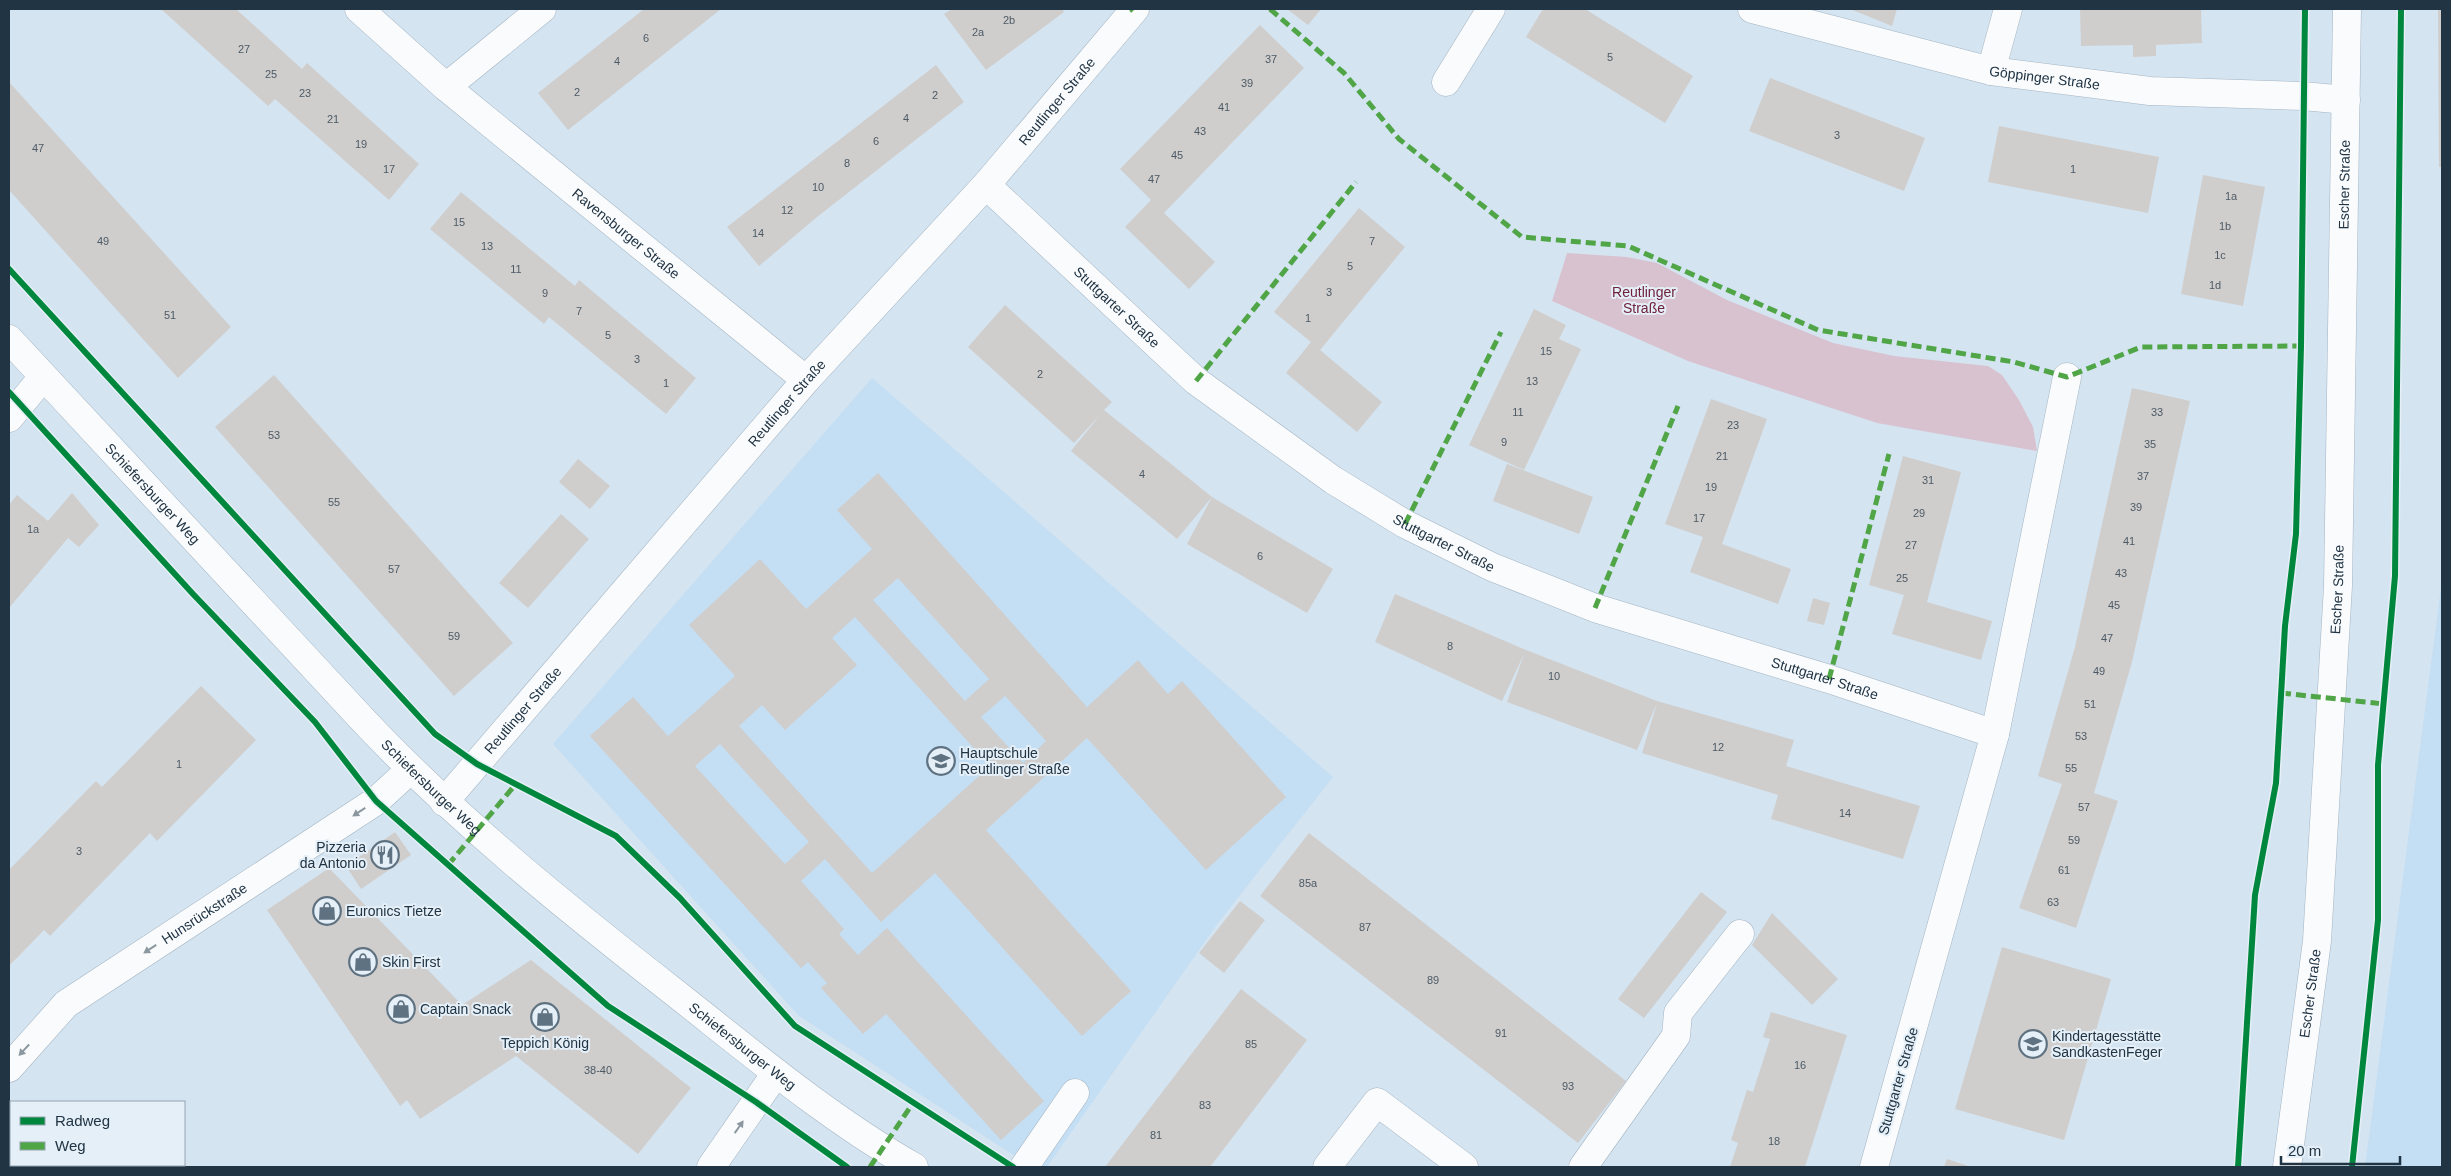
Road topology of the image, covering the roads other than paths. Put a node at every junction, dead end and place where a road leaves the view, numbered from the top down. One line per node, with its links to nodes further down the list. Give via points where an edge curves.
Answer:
1 (359, 9): 10 (street, Ravensburger Straße)
2 (542, 9): 10 (street)
3 (1135, 9): 12 (street, Reutlinger Straße)
4 (1492, 9): 9 (street)
5 (1752, 9): 8 (street, Göppinger Straße)
6 (2008, 9): 8 (street)
7 (2347, 9): 11 (street, Escher Straße)
8 (1991, 71): 11 (street, Göppinger Straße, via 2150,91)
9 (1446, 82)
10 (446, 87): 16 (street, Ravensburger Straße)
11 (2346, 100): 32 (street, Escher Straße, via 2336,614 2317,941)
12 (986, 185): 16 (street, Reutlinger Straße); 18 (street, Stuttgarter Straße, via 1196,381 1333,480 1405,524 1492,567 1595,608 1829,679)
13 (9, 339): 14 (street, Schiefersburger Weg)
14 (43, 377): 17 (street); 19 (street, Schiefersburger Weg)
15 (2067, 378): 18 (street, Stuttgarter Straße)
16 (806, 380): 20 (street, Reutlinger Straße)
17 (9, 418)
18 (1995, 734): 31 (street, Stuttgarter Straße)
19 (410, 770): 20 (street, Schiefersburger Weg); 22 (street, Hunsrückstraße, one-way to 22, via 376,801 66,1004)
20 (444, 802): 23 (street, Schiefersburger Weg, via 612,944)
21 (1740, 934): 30 (street, via 1678,1013 1676,1036)
22 (9, 1068)
23 (776, 1073): 25 (street, one-way to 23); 26 (street, Schiefersburger Weg, via 882,1149)
24 (1075, 1093): 27 (street)
25 (711, 1167)
26 (914, 1167)
27 (1024, 1167)
28 (1327, 1167): 29 (street, via 1377,1102)
29 (1464, 1167)
30 (1583, 1167)
31 (1874, 1167)
32 (2287, 1167)

